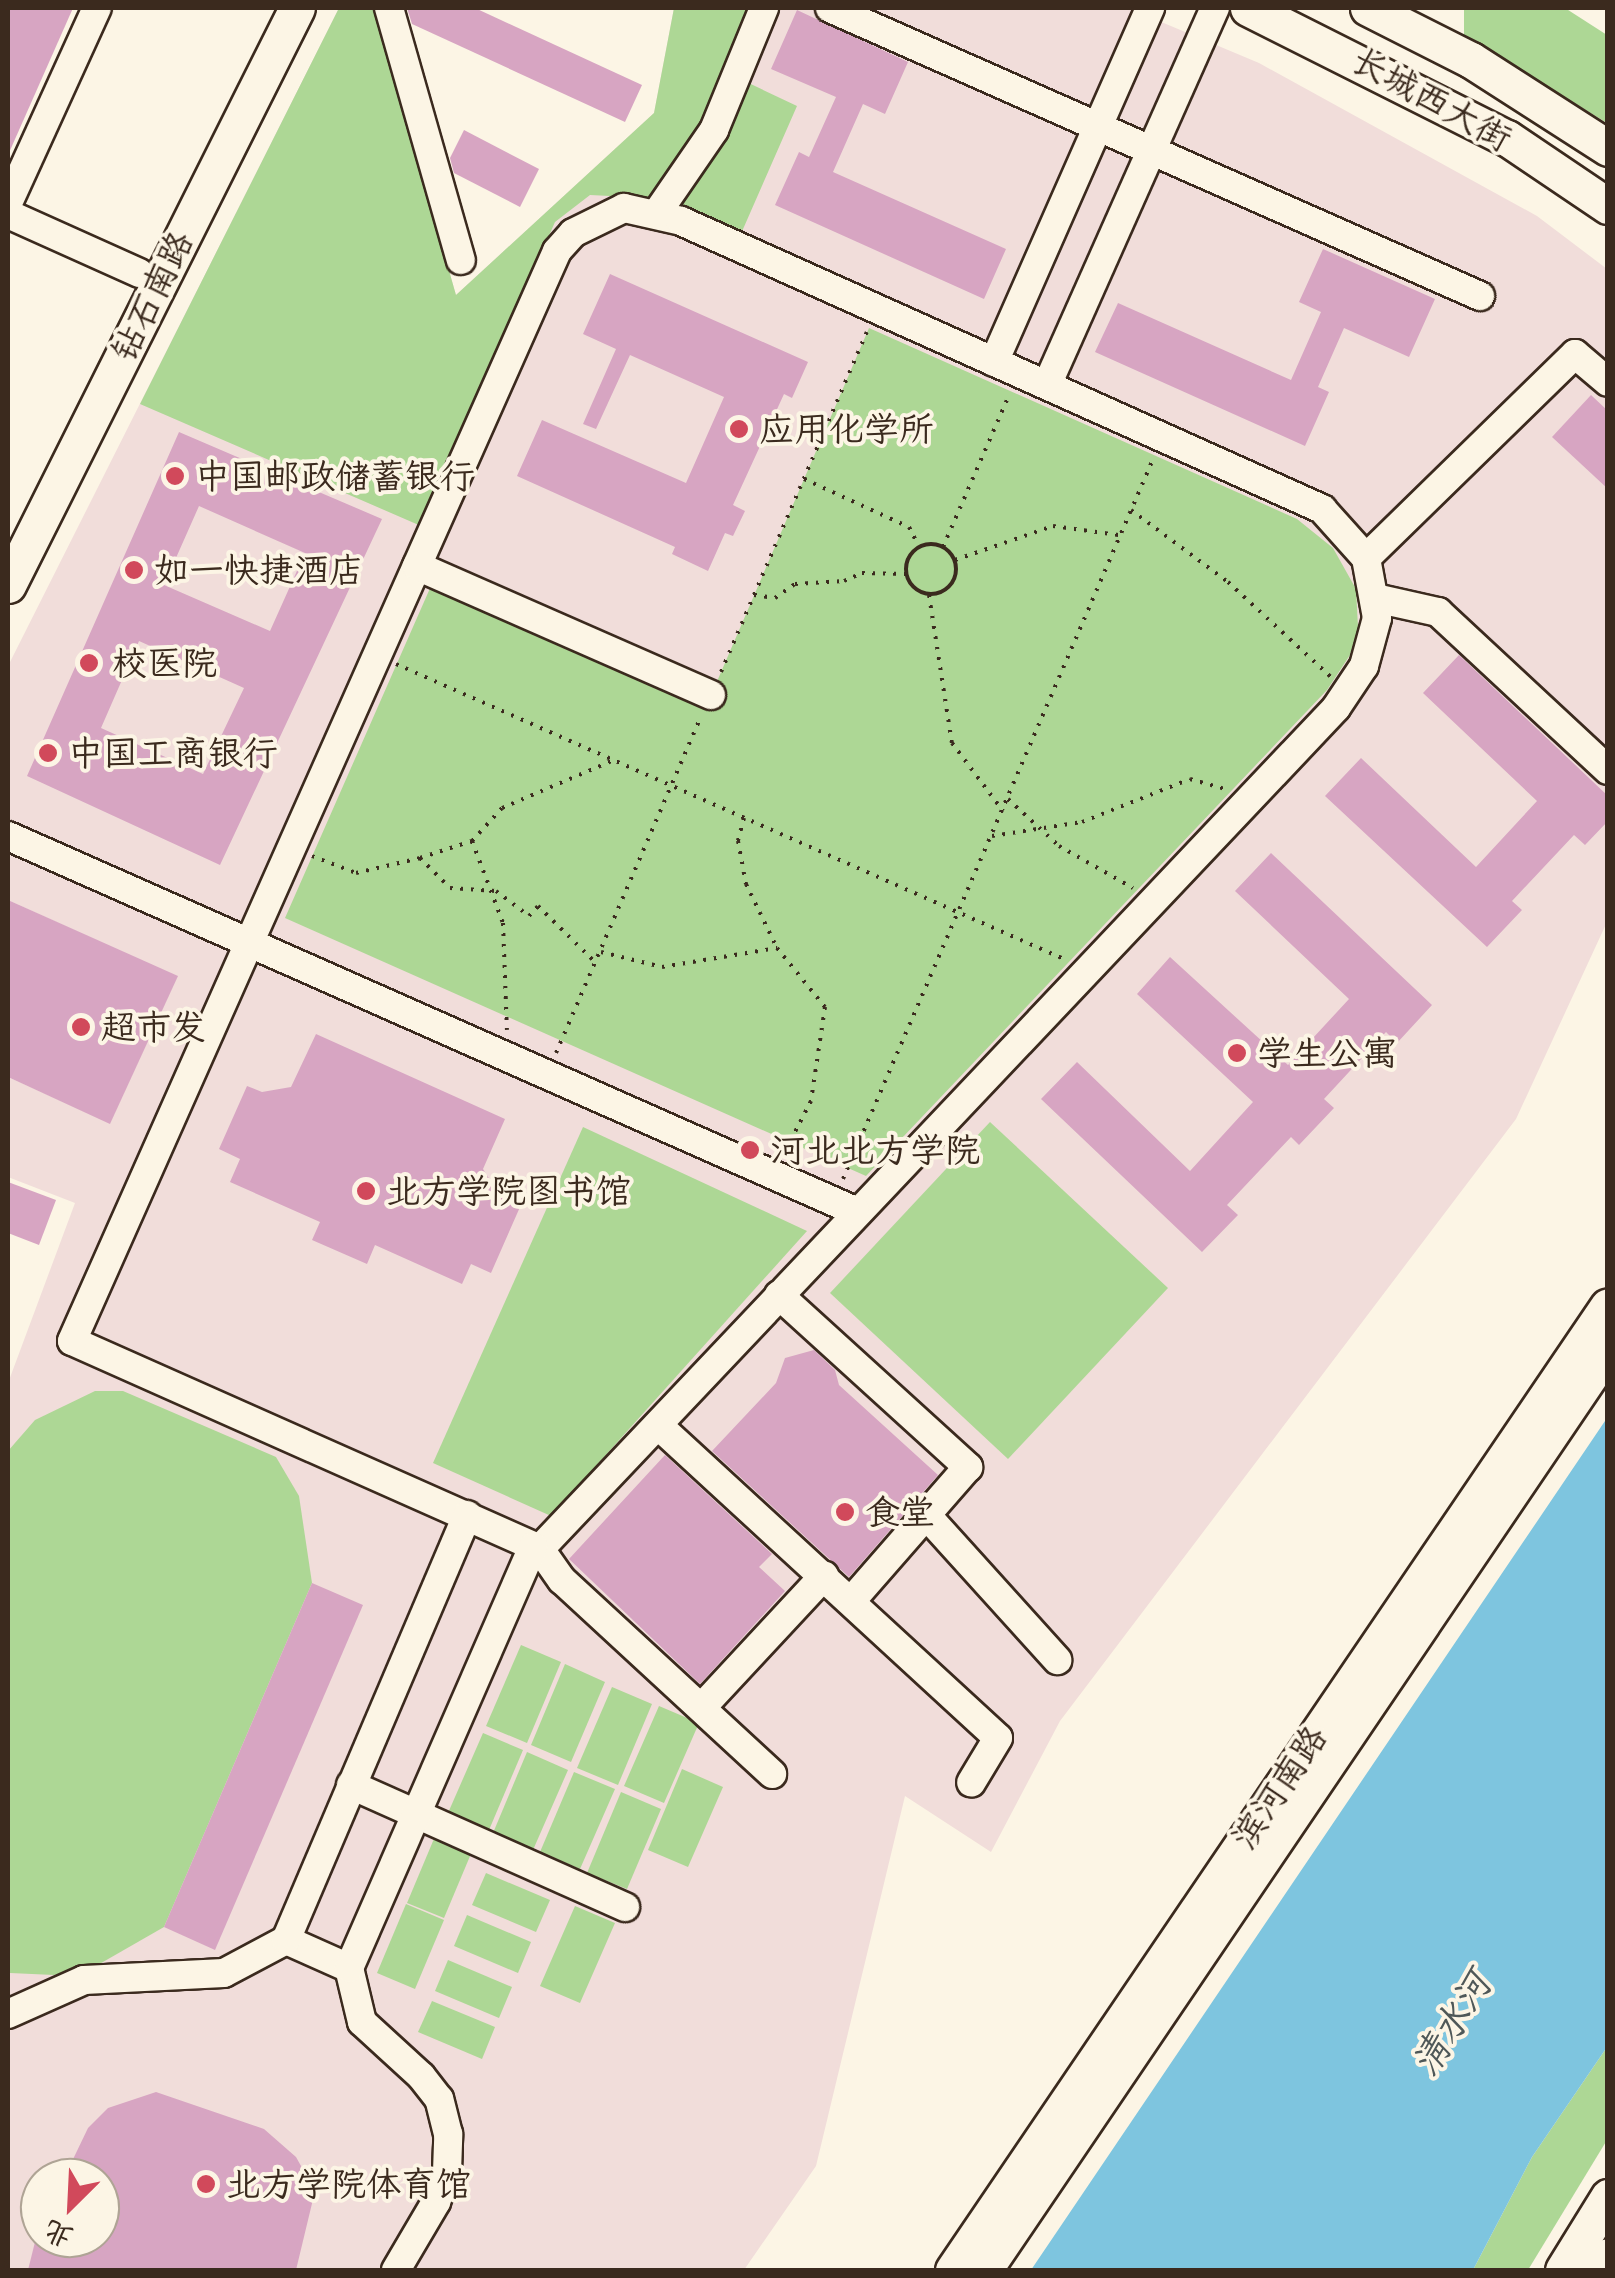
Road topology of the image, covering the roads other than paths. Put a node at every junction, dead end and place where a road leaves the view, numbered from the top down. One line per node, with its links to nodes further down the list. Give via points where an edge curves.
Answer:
1 (97, 8): 15 (lane)
2 (273, 8): 20 (main road, 钻石南路)
3 (297, 8): 28 (main road, 钻石南路)
4 (389, 8): 19 (lane)
5 (764, 8): 17 (lane, via 714,130)
6 (830, 8): 12 (lane)
7 (1150, 8): 12 (lane)
8 (1215, 8): 14 (lane)
9 (1248, 8): 11 (main road, 长城西大街)
10 (1388, 11): 11 (main road); 13 (main road, 长城西大街)
11 (1362, 60): 16 (main road, 长城西大街, via 1506,138)
12 (1098, 126): 14 (lane); 22 (lane)
13 (1608, 148)
14 (1152, 150): 21 (lane); 24 (lane)
15 (8, 202)
16 (1608, 206)
17 (658, 212): 22 (lane); 27 (lane, via 624,208 600,216 558,251)
18 (8, 214): 20 (lane)
19 (461, 260)
20 (139, 273): 25 (main road, 钻石南路)
21 (1480, 296)
22 (1006, 367): 24 (lane)
23 (1608, 382): 26 (lane, via 1575,354)
24 (1048, 386): 26 (lane, via 1322,509)
25 (8, 533)
26 (1366, 558): 29 (lane)
27 (417, 566): 30 (lane); 33 (lane)
28 (8, 585)
29 (1375, 598): 31 (lane, via 1438,612); 34 (lane, via 1373,642 1348,694 1087,969)
30 (711, 695)
31 (1608, 770)
32 (8, 836): 33 (lane)
33 (248, 942): 34 (lane); 39 (lane, via 72,1341)
34 (844, 1206): 35 (lane)
35 (779, 1295): 38 (lane); 40 (lane, via 968,1467)
36 (1608, 1306): 58 (main road, 滨河南路)
37 (1608, 1349): 59 (main road, 滨河南路)
38 (660, 1427): 41 (lane); 42 (lane)
39 (466, 1515): 41 (lane); 48 (lane)
40 (928, 1516): 43 (lane); 44 (lane)
41 (536, 1547): 45 (lane, via 562,1580); 49 (lane)
42 (824, 1576): 43 (lane); 45 (lane)
43 (851, 1600): 47 (lane, via 998,1738)
44 (1057, 1660)
45 (703, 1706): 46 (lane)
46 (772, 1774)
47 (970, 1783)
48 (351, 1786): 49 (lane); 51 (lane)
49 (416, 1814): 50 (lane); 52 (lane)
50 (625, 1907)
51 (286, 1940): 52 (lane); 53 (lane, via 224,1973 196,1979 126,1974)
52 (349, 1968): 57 (lane, via 362,2022 439,2099 448,2134 447,2172 436,2202)
53 (20, 1996): 54 (lane)
54 (8, 2014)
55 (1608, 2197): 60 (main road)
56 (1608, 2256): 61 (main road)
57 (396, 2270)
58 (952, 2270)
59 (984, 2270)
60 (1563, 2270)
61 (1598, 2270)

